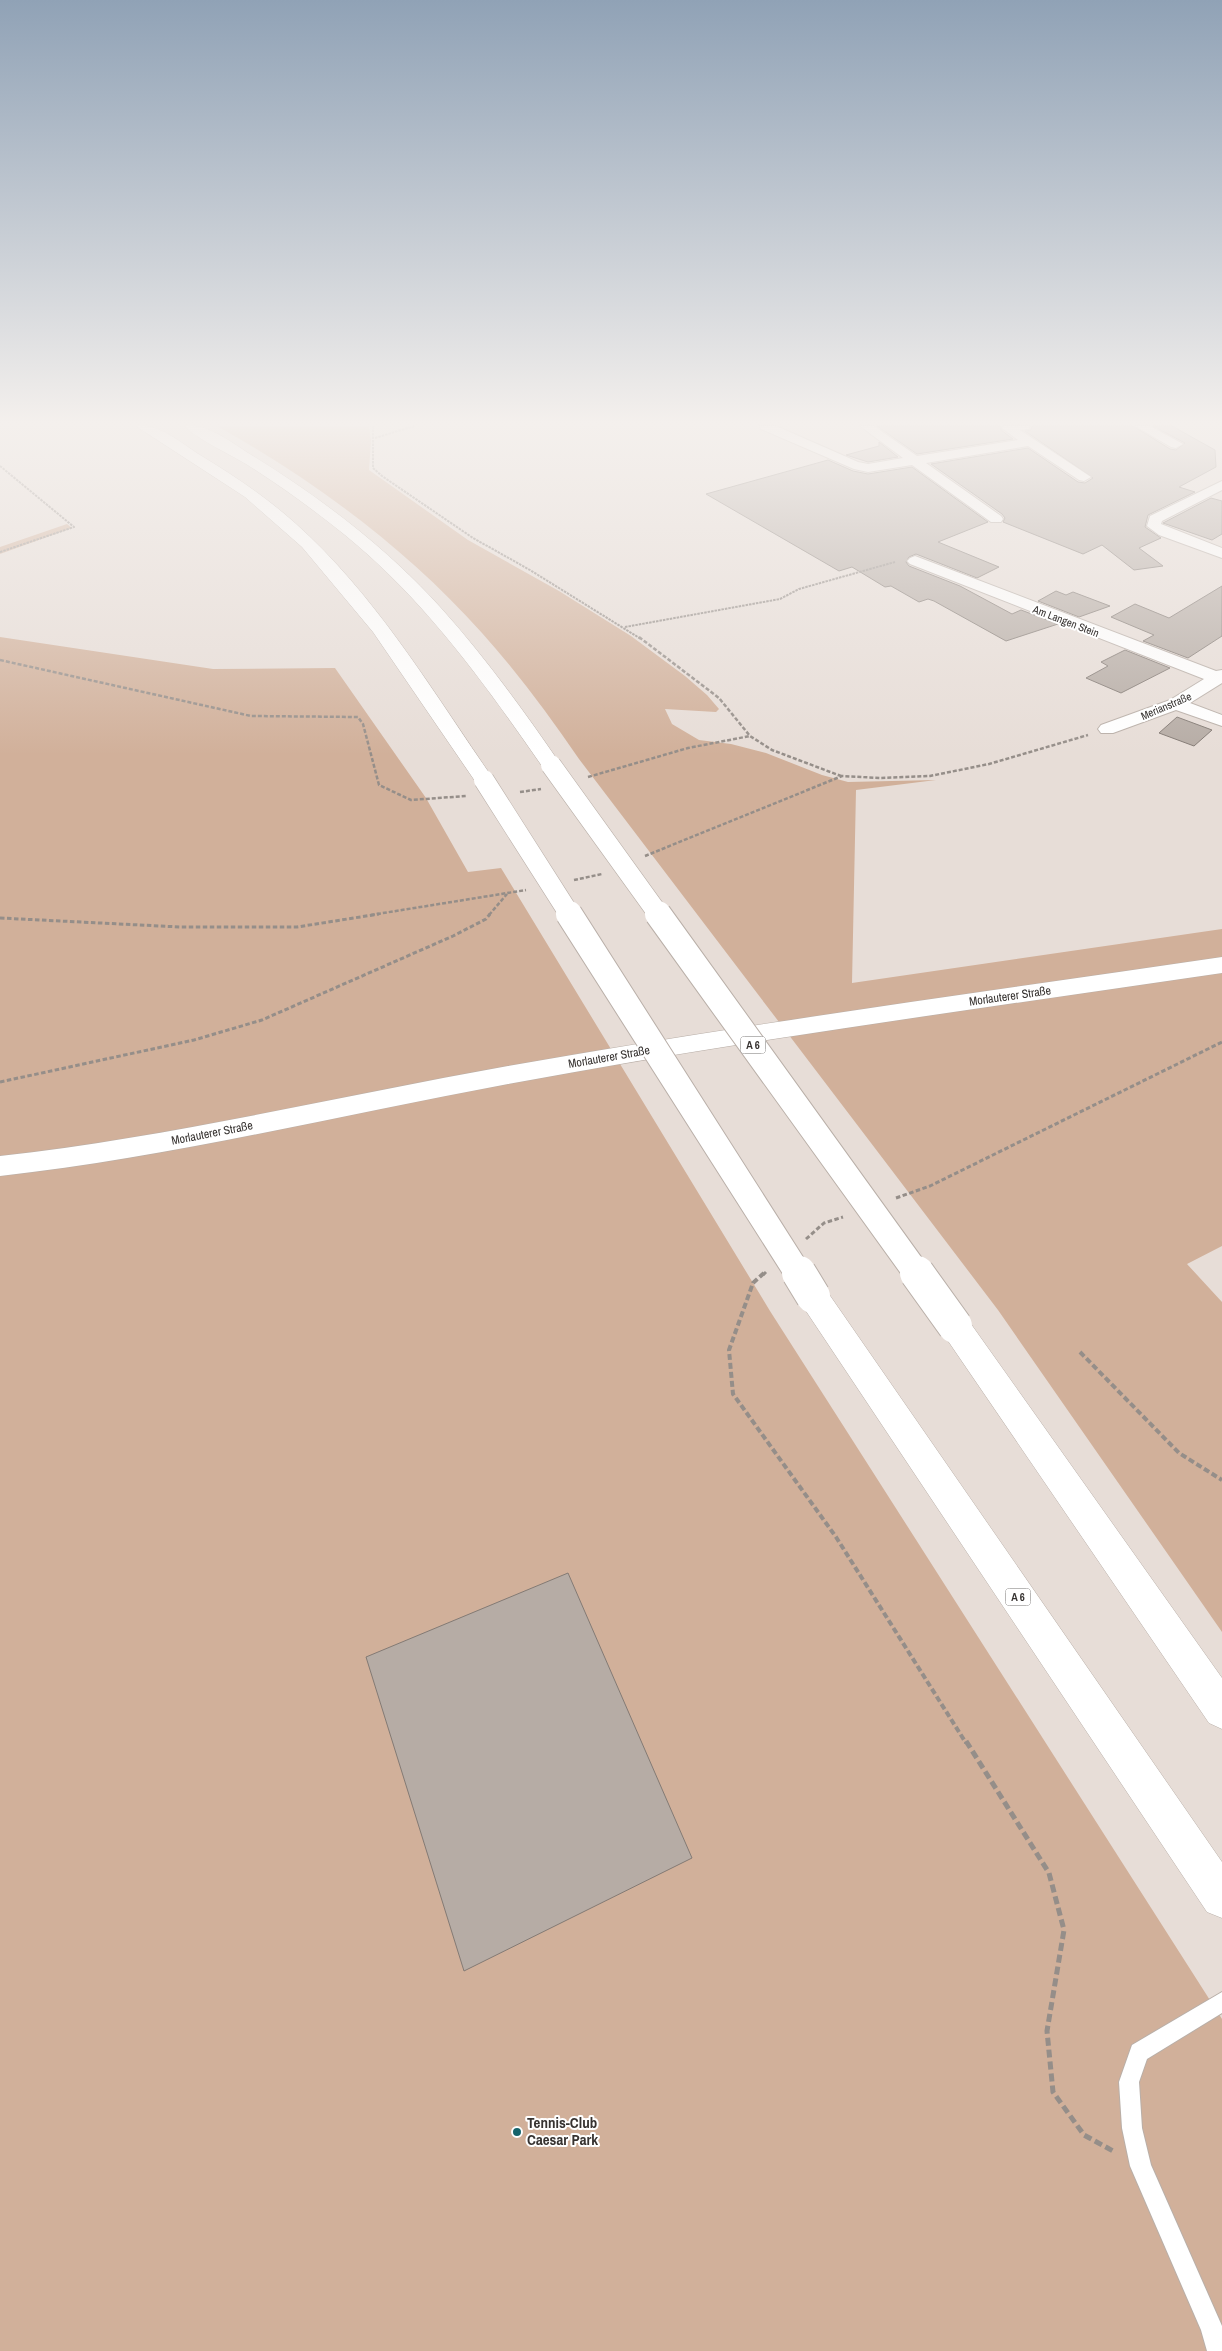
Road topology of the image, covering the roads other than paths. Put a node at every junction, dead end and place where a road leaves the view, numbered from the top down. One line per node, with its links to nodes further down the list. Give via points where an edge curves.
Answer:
1 (298, 536): 13 (main road, A 6, bridge, via 374,624 476,788 813,1296)
2 (354, 536): 12 (main road, A 6, bridge, via 380,556 434,610 477,661 955,1326)
3 (1174, 536): 4 (street)
4 (1222, 553)
5 (915, 561): 6 (street, Am Langen Stein)
6 (1220, 676): 7 (street, Merianstraße)
7 (1176, 704): 8 (street); 9 (street, Merianstraße)
8 (1222, 721)
9 (1107, 729)
10 (1222, 965): 11 (main road, Morlauterer Straße, via 655,1049 170,1141 68,1159)
11 (0, 1166)
12 (1222, 1710)
13 (1222, 1897)
14 (1222, 2002): 15 (lane, via 1139,2052 1129,2082 1132,2128 1141,2166 1212,2329)
15 (1218, 2351)

